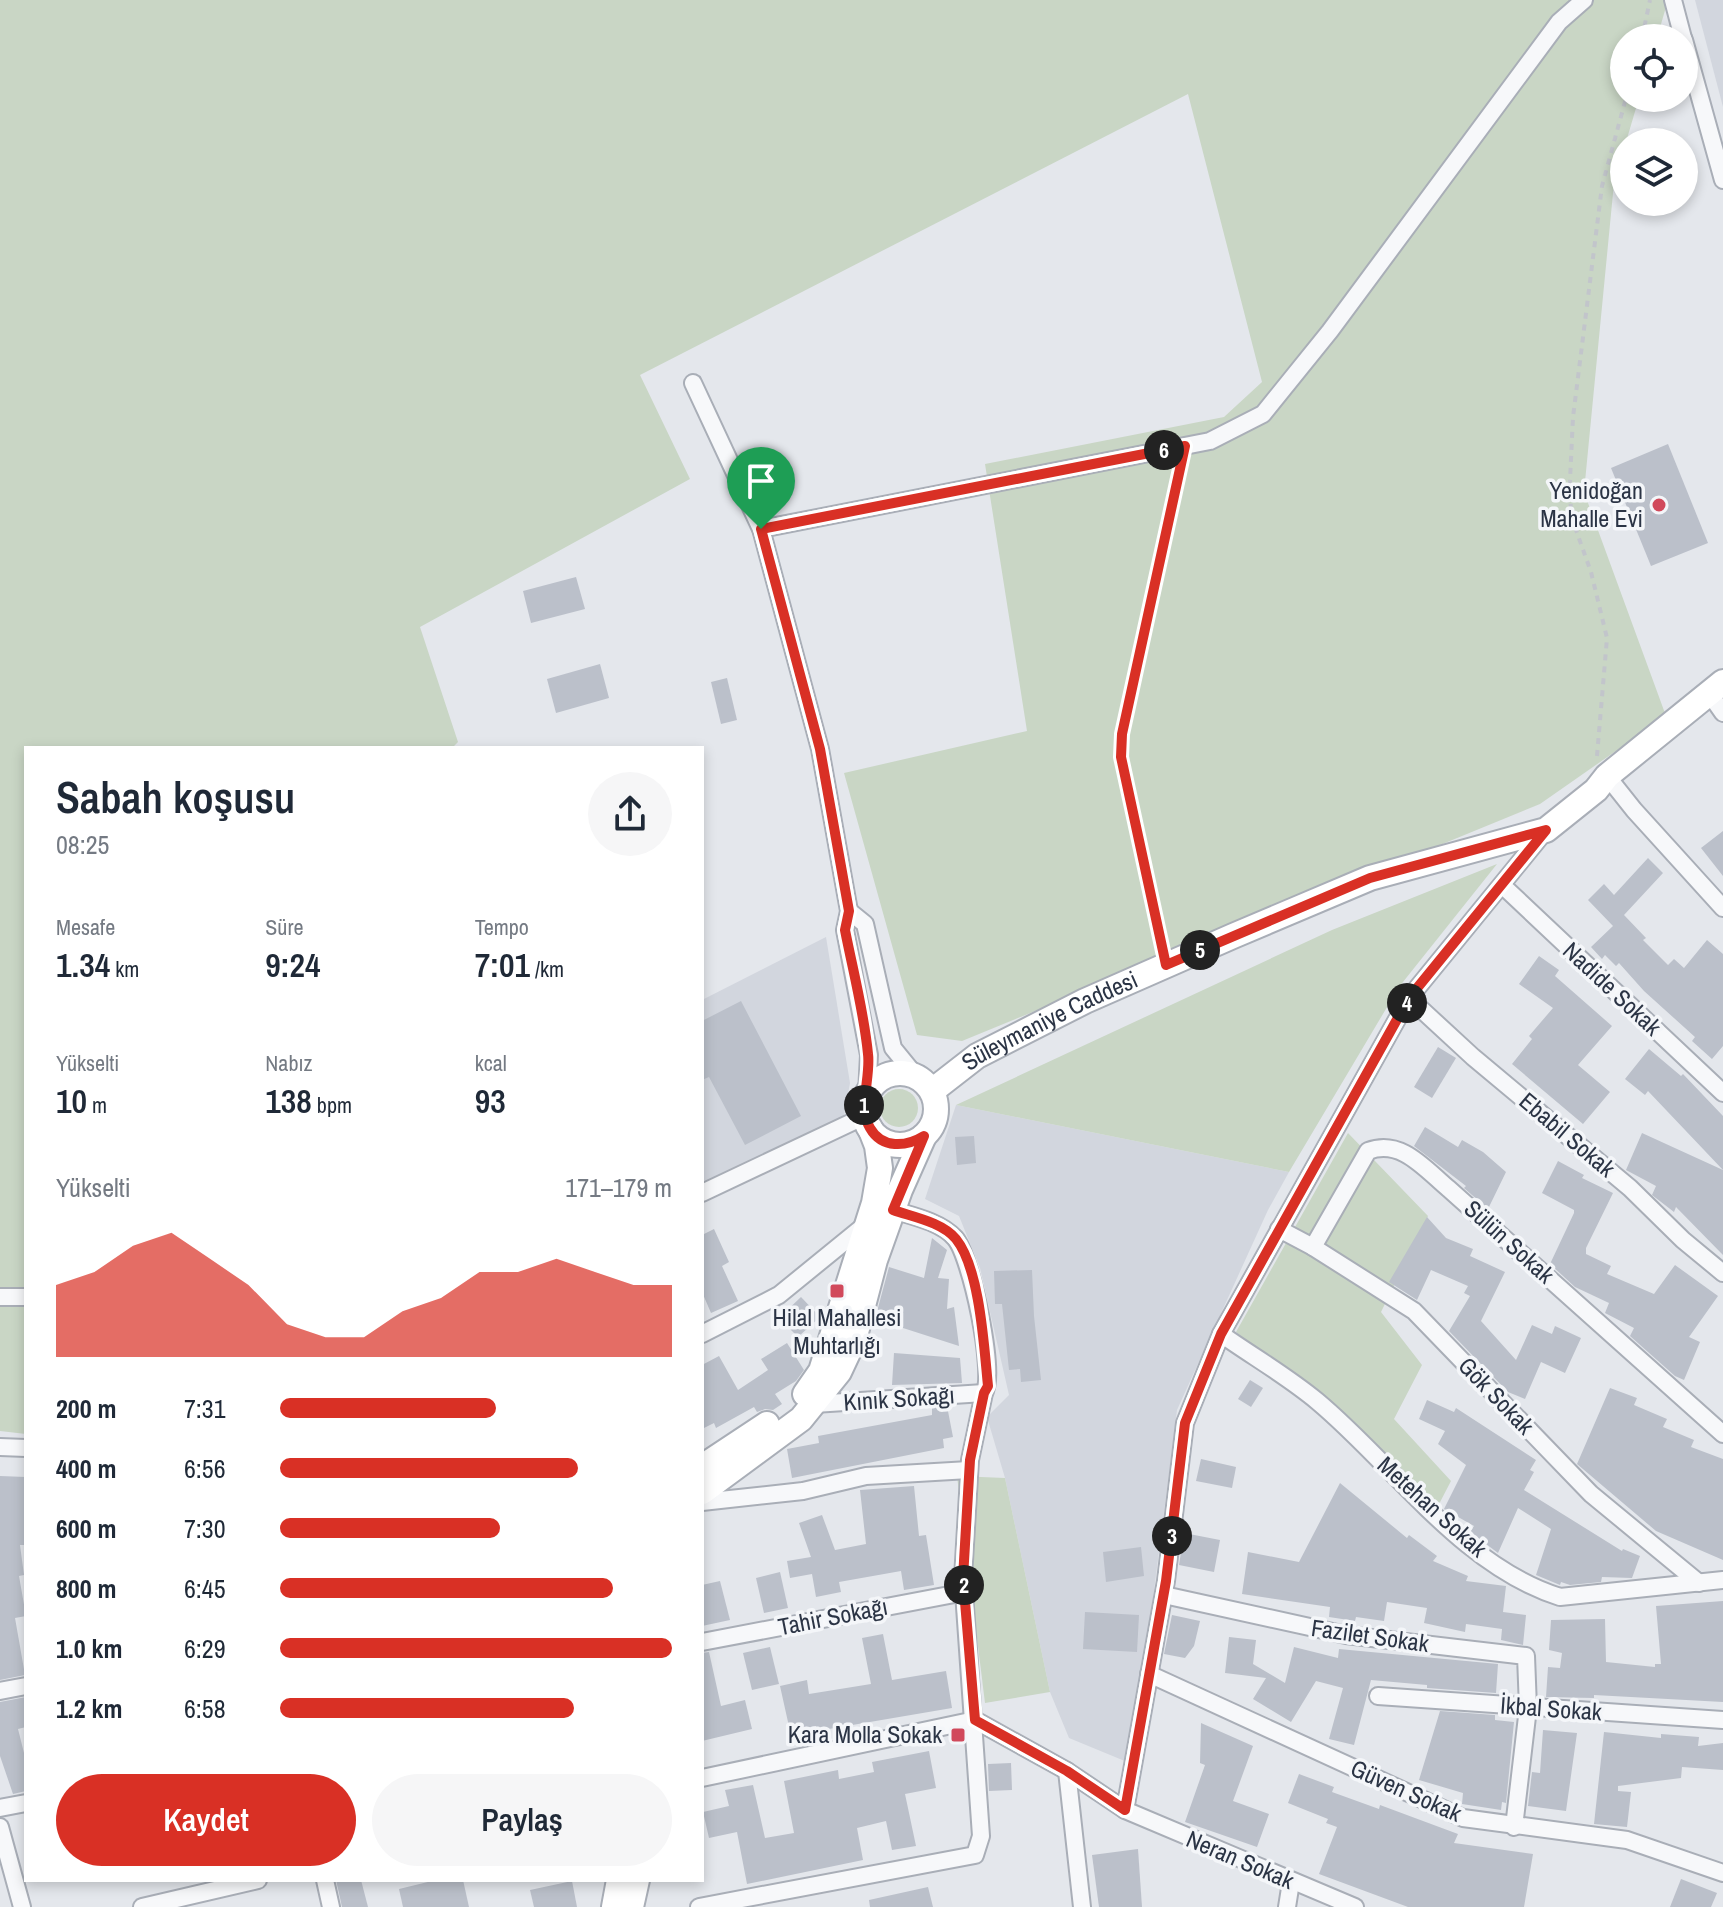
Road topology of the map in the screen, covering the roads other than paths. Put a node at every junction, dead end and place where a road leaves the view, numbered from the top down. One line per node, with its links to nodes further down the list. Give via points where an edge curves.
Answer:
1 (1584, 0): 7 (street, via 1559,22 1263,414 1210,441)
2 (1673, 0): 3 (street)
3 (1680, 24)
4 (1698, 90): 5 (street)
5 (1723, 180)
6 (693, 383): 8 (street)
7 (1185, 446): 8 (street); 16 (lane, via 1121,757)
8 (761, 529): 15 (street, via 820,749)
9 (1716, 687): 10 (street); 11 (street, Süleymaniye Caddesi)
10 (1723, 713)
11 (1601, 783): 12 (street, Süleymaniye Caddesi); 14 (street, via 1634,810)
12 (1546, 830): 13 (street); 16 (street, Süleymaniye Caddesi, via 1370,878)
13 (1502, 885): 17 (street); 19 (street, Nadide Sokak)
14 (1723, 908)
15 (849, 911): 18 (street, via 865,924 893,1048); 20 (street, via 845,930 869,1055)
16 (1166, 965): 18 (street, Süleymaniye Caddesi)
17 (1409, 998): 25 (street); 27 (street, Ebabil Sokak)
18 (924, 1083): 20 (street, via 893,1073 882,1077); 21 (street, via 936,1101 936,1114)
19 (1723, 1093)
20 (867, 1112): 21 (street, via 878,1137 889,1143 901,1145); 22 (street); 24 (street, via 880,1168)
21 (924, 1136): 23 (street)
22 (704, 1192)
23 (893, 1210): 32 (street, via 955,1237 968,1261 983,1339 988,1386); 33 (street, via 854,1340 839,1372)
24 (869, 1221): 30 (street, via 779,1295); 37 (street, via 814,1382 781,1415)
25 (1279, 1229): 26 (street, Gök Sokak); 31 (street)
26 (1313, 1247): 34 (street, Sülün Sokak, via 1368,1151 1382,1145 1402,1150); 42 (street, Gök Sokak, via 1414,1311 1591,1494)
27 (1723, 1273)
28 (0, 1297): 29 (street)
29 (24, 1297)
30 (704, 1333)
31 (1221, 1334): 42 (street, Metehan Sokak, via 1316,1400 1470,1548 1538,1590 1560,1597); 44 (street, via 1185,1423)
32 (984, 1393): 33 (street, Kınık Sokağı); 38 (street)
33 (814, 1404): 39 (street)
34 (1723, 1434)
35 (0, 1447): 36 (street)
36 (24, 1448)
37 (704, 1466)
38 (969, 1470): 40 (street, via 866,1476 803,1491); 43 (street)
39 (704, 1491)
40 (704, 1502)
41 (1723, 1580): 42 (street, Metehan Sokak)
42 (1699, 1583)
43 (965, 1592): 45 (street, Tahir Sokağı); 51 (street)
44 (1164, 1595): 46 (street); 50 (street, Fazilet Sokak, via 1346,1635 1526,1656)
45 (704, 1642)
46 (1149, 1674): 57 (street); 59 (street, Güven Sokak, via 1463,1818)
47 (24, 1686): 48 (street)
48 (0, 1691)
49 (1378, 1696): 50 (street, İkbal Sokak)
50 (1528, 1708): 52 (street, İkbal Sokak); 59 (street)
51 (975, 1720): 53 (street, Neran Sokak); 54 (street); 71 (street, via 981,1836 975,1855)
52 (1723, 1720)
53 (1067, 1771): 57 (street, Neran Sokak); 72 (street)
54 (704, 1778)
55 (24, 1803): 56 (street)
56 (1, 1805)
57 (1125, 1810): 65 (street, Neran Sokak)
58 (0, 1827): 66 (street)
59 (1514, 1827): 60 (street, Güven Sokak, via 1627,1840)
60 (1723, 1873)
61 (249, 1882): 67 (street)
62 (325, 1882): 68 (street)
63 (619, 1882): 69 (street)
64 (637, 1882): 70 (street)
65 (1291, 1882): 73 (street); 74 (street, Neran Sokak)
66 (22, 1907)
67 (142, 1907)
68 (331, 1907)
69 (614, 1907)
70 (631, 1907)
71 (699, 1907)
72 (1082, 1907)
73 (1287, 1907)
74 (1355, 1907)

